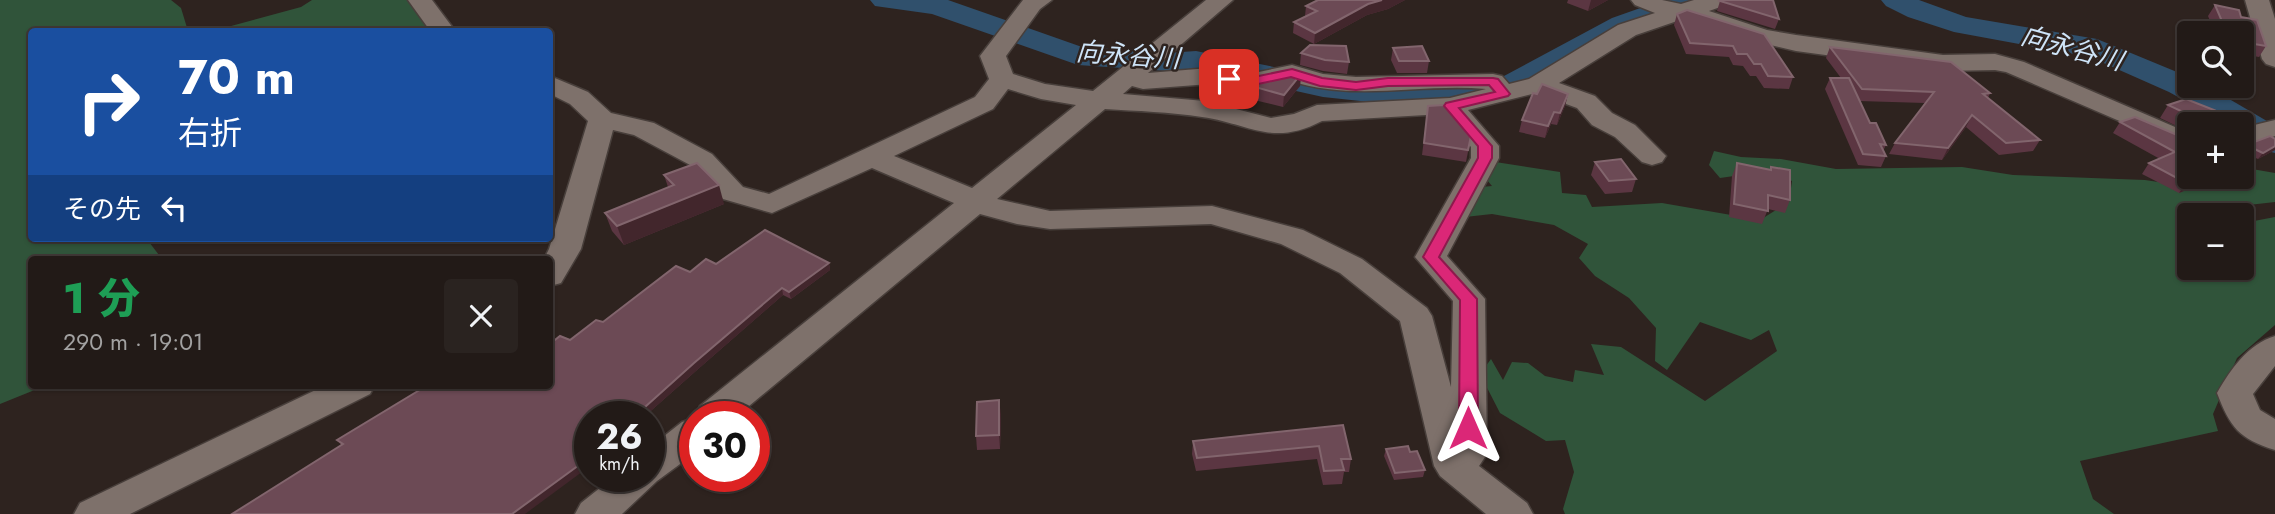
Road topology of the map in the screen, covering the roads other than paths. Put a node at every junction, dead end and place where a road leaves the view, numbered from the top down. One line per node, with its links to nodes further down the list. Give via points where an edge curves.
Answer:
1 (420, 0): 8 (street)
2 (1040, 0): 11 (street, via 1031,4 993,55)
3 (1221, 0): 10 (street)
4 (1643, 0): 7 (street)
5 (1718, 0): 7 (street)
6 (2256, 0): 9 (street)
7 (1681, 13): 13 (street, via 1627,30); 18 (street, via 1796,43 1943,63 1995,62 2015,67)
8 (441, 28)
9 (2275, 59)
10 (1126, 76): 14 (street, via 1143,81 1210,76 1249,82 1292,73 1356,86 1479,80 1493,82); 15 (street)
11 (1003, 79): 15 (street); 20 (street, via 984,103)
12 (553, 85): 17 (street, via 579,98)
13 (1538, 85): 14 (street); 19 (street, via 1586,102)
14 (1503, 94): 16 (street)
15 (1097, 100): 16 (street, via 1205,109 1271,126 1317,113); 21 (street)
16 (1450, 106): 29 (street, via 1485,146 1485,158 1431,257 1469,299 1468,454)
17 (602, 119): 20 (street, via 644,129 702,160 733,193 772,204); 22 (street, via 565,249)
18 (2177, 138)
19 (1652, 156)
20 (871, 157): 21 (street)
21 (974, 200): 25 (street); 29 (street, via 1017,215 1050,220 1212,215 1292,237 1351,266 1415,316)
22 (553, 271)
23 (2275, 348): 26 (street, via 2258,361 2235,393 2245,418)
24 (349, 389): 31 (street)
25 (731, 401)
26 (2275, 436)
27 (679, 445): 28 (street)
28 (665, 456)
29 (1453, 466): 33 (street)
30 (622, 492): 32 (street)
31 (94, 514)
32 (595, 514)
33 (1513, 514)

